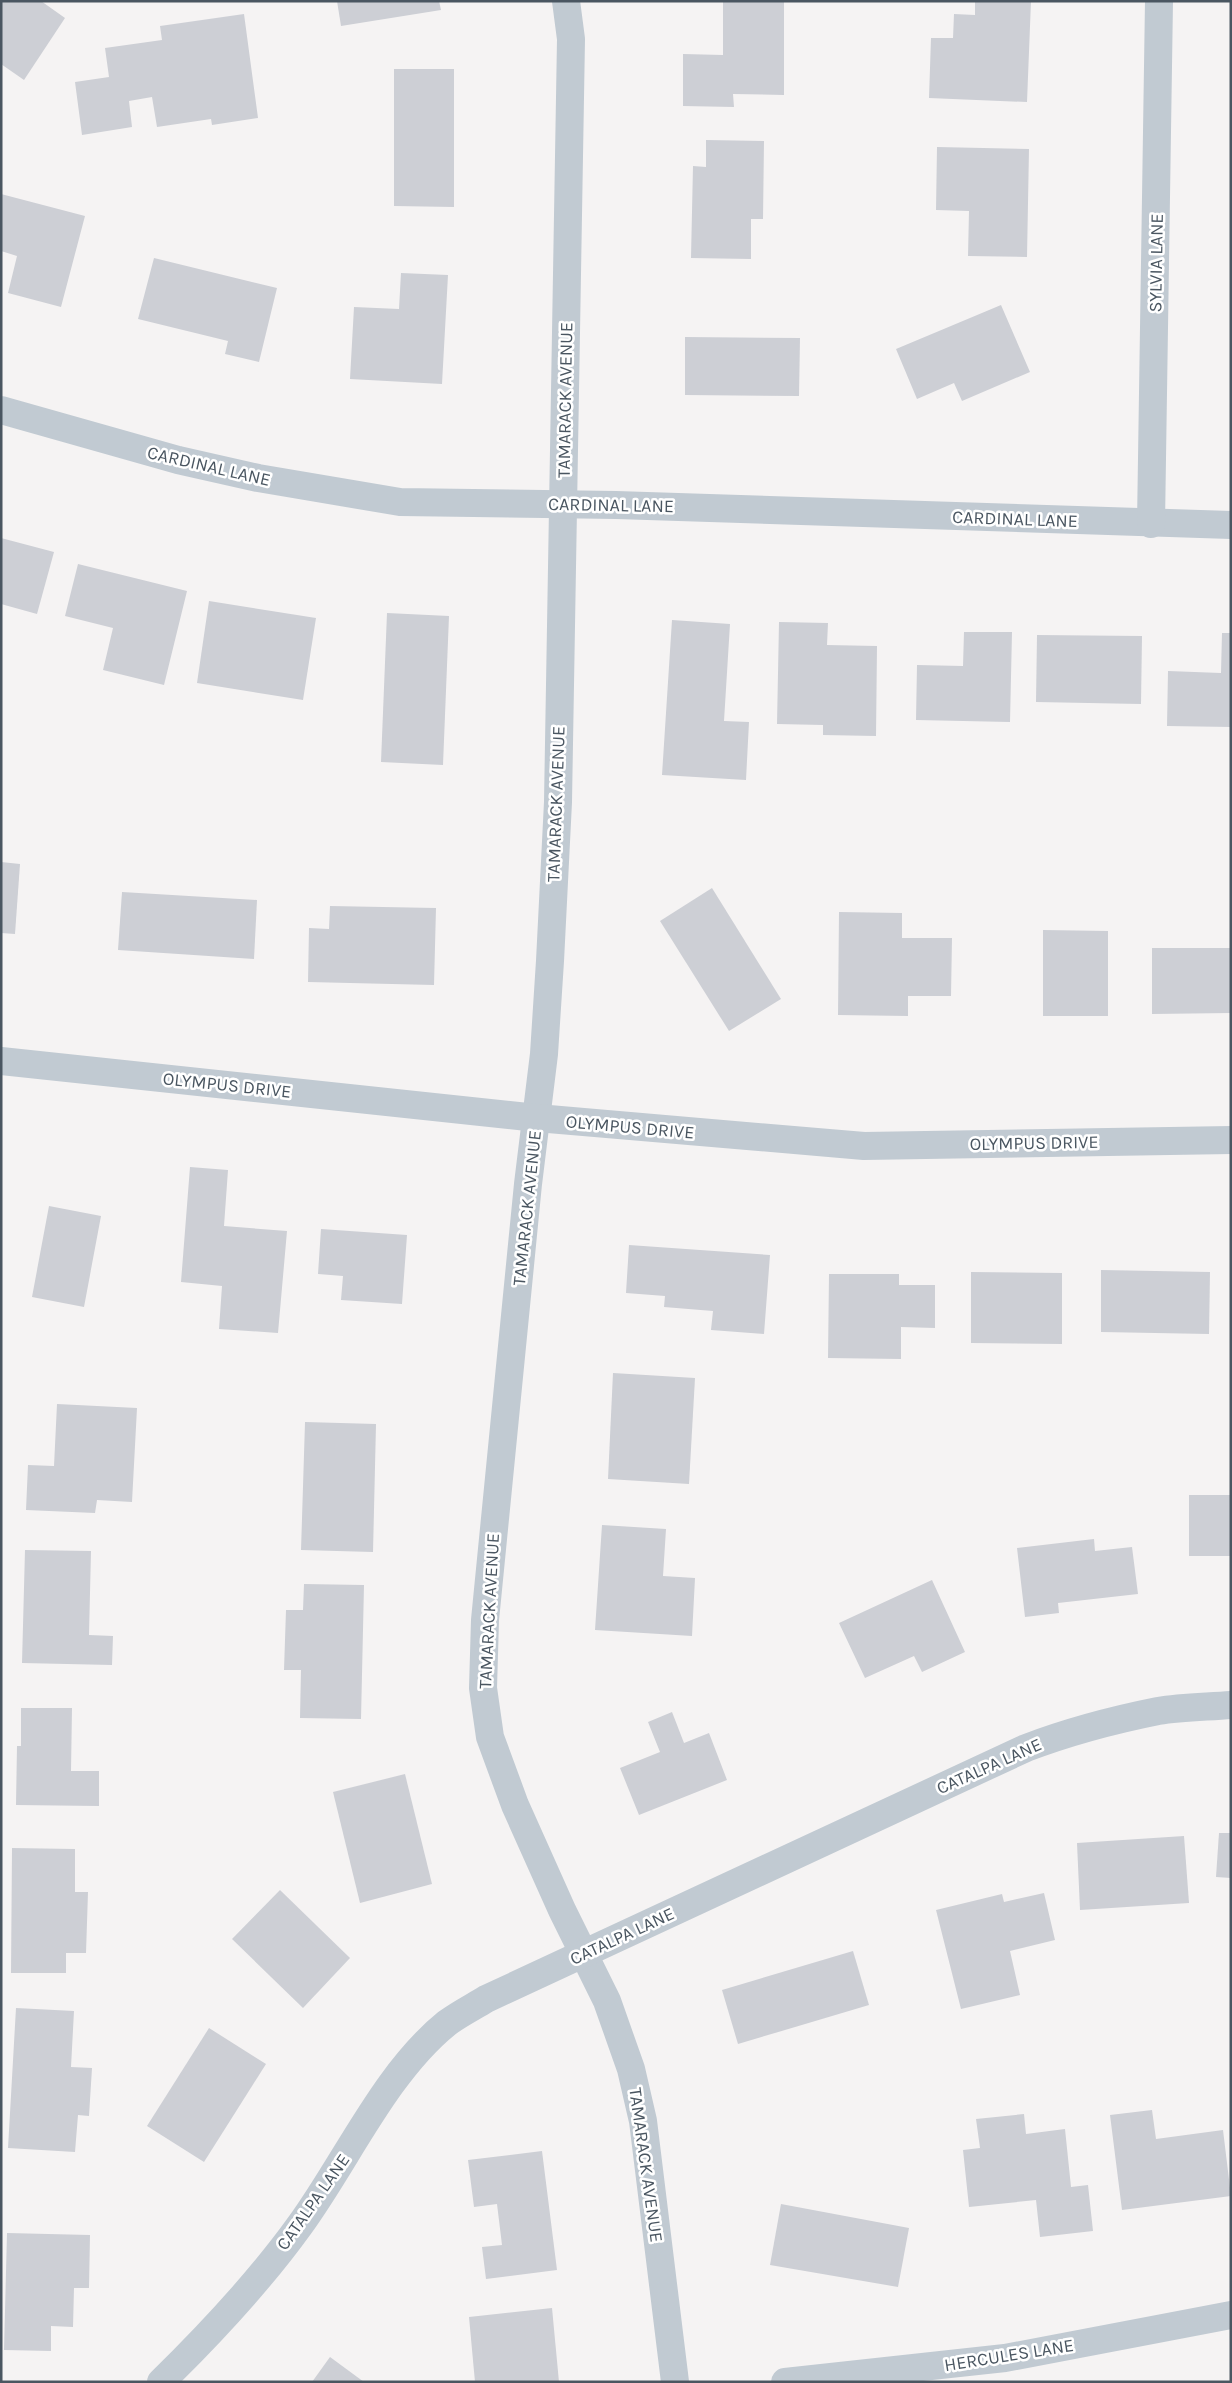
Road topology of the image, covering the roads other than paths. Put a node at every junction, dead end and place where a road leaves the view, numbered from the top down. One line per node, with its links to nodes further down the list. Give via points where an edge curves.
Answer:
1 (566, 1): 4 (street, TAMARACK AVENUE, via 571,39)
2 (1159, 1): 5 (street, SYLVIA LANE)
3 (1, 410): 4 (street, CARDINAL LANE, via 178,460 258,478 400,502)
4 (562, 504): 5 (street, CARDINAL LANE); 8 (street, TAMARACK AVENUE, via 558,802 544,1054)
5 (1151, 524): 6 (street, CARDINAL LANE)
6 (1231, 525)
7 (1, 1061): 8 (street, OLYMPUS DRIVE)
8 (537, 1118): 9 (street, OLYMPUS DRIVE, via 864,1146); 11 (street, TAMARACK AVENUE, via 486,1610 483,1688 490,1737 515,1806)
9 (1231, 1140)
10 (1231, 1705): 11 (street, CATALPA LANE, via 1160,1711 1055,1737)
11 (584, 1955): 13 (street, CATALPA LANE, via 486,1999 448,2022 422,2047 388,2091 300,2225 207,2336); 14 (street, TAMARACK AVENUE, via 619,2031 643,2121)
12 (1231, 2314): 15 (street, HERCULES LANE, via 1005,2358)
13 (161, 2382)
14 (675, 2382)
15 (785, 2382)

